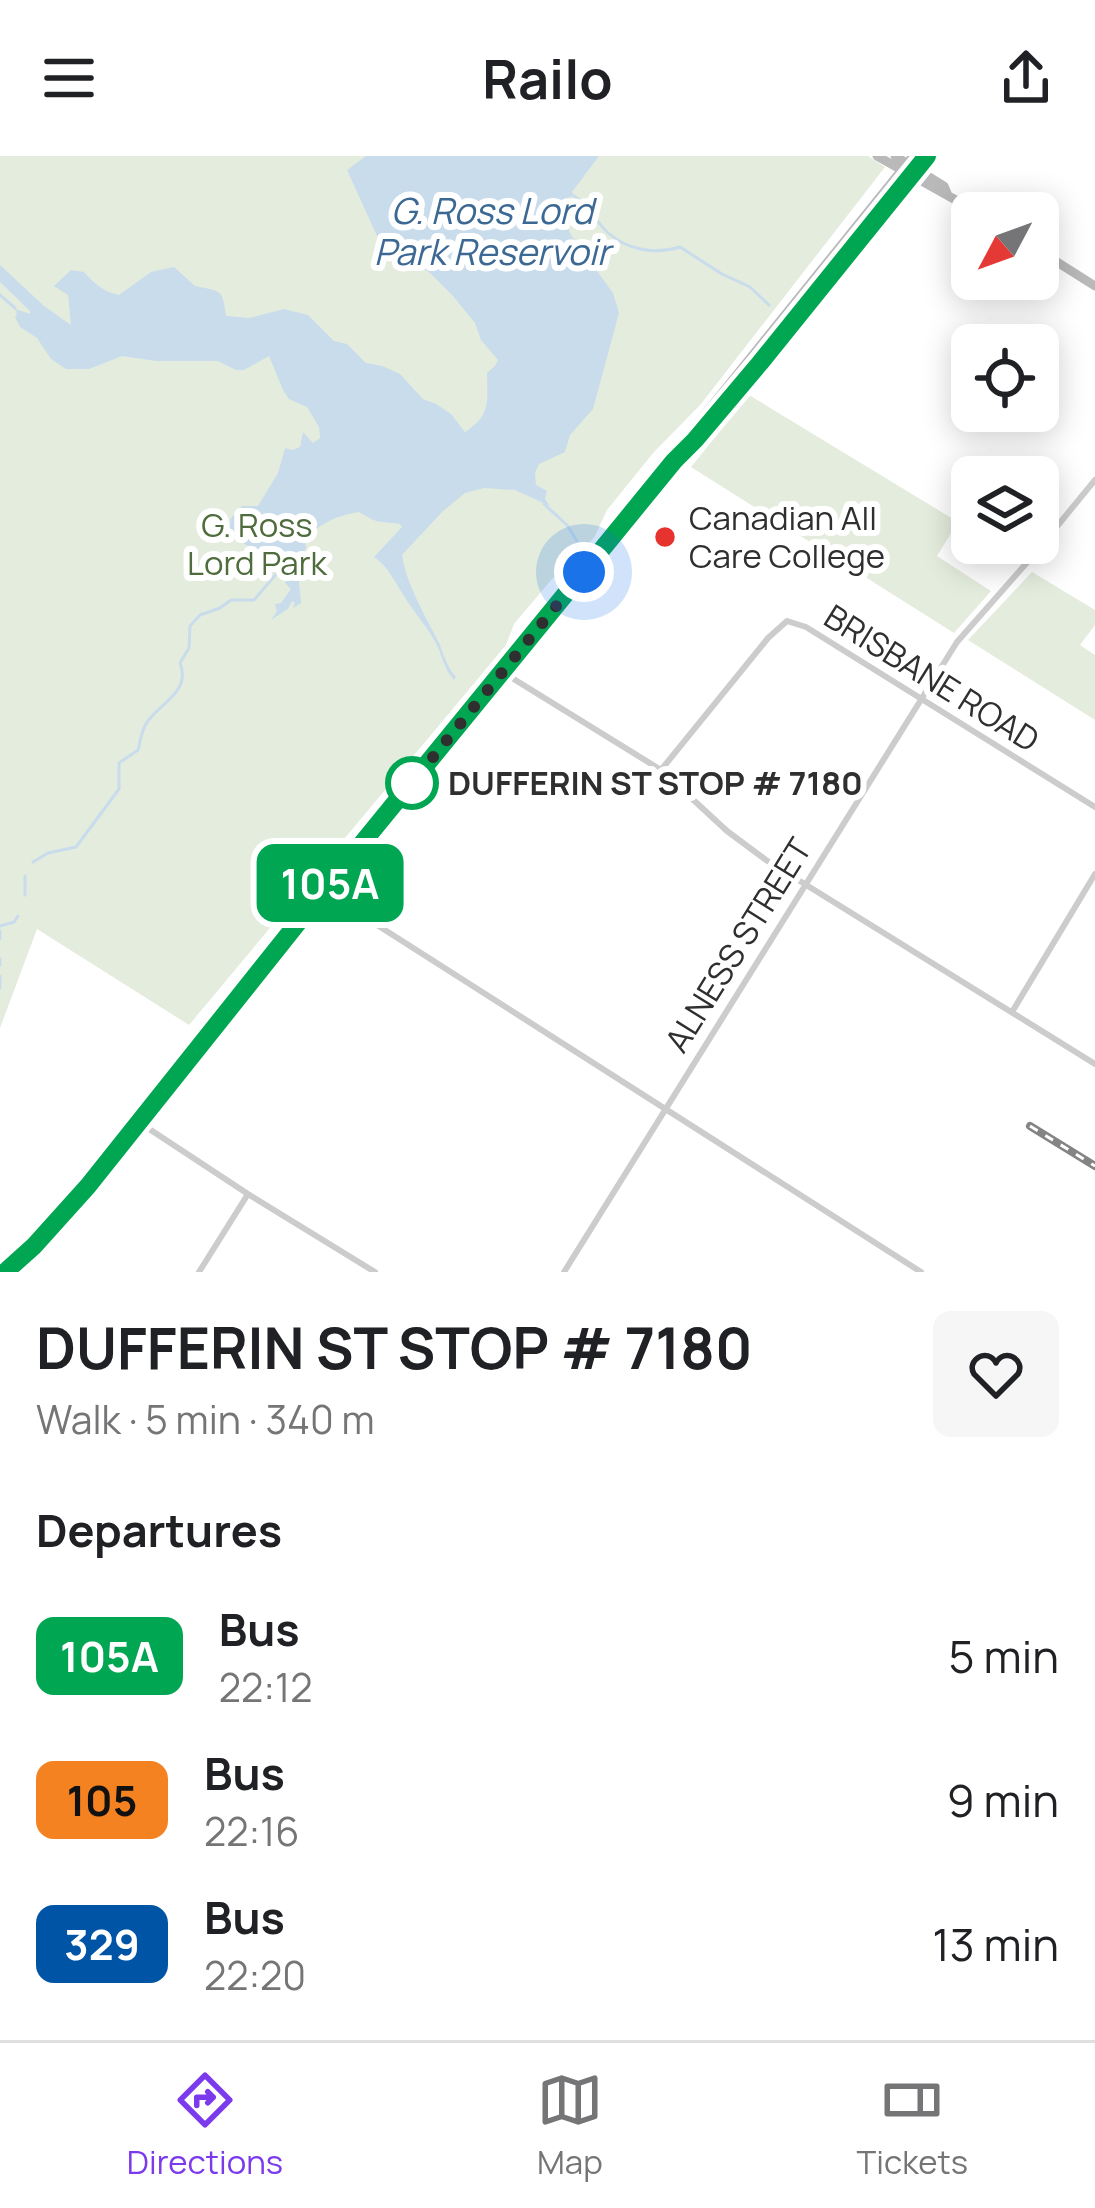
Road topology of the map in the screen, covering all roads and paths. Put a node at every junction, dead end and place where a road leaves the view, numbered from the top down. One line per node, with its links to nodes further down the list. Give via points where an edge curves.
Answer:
1 (877, 156): 4 (main road)
2 (896, 156): 4 (main road)
3 (927, 156): 4 (main road)
4 (910, 166): 5 (main road); 9 (main road)
5 (951, 196)
6 (1059, 263): 7 (main road)
7 (1095, 286)
8 (1095, 480): 10 (street, ALNESS STREET, via 957,642)
9 (501, 671): 11 (street); 15 (main road)
10 (920, 699): 11 (street, BRISBANE ROAD, via 787,621); 12 (street, BRISBANE ROAD); 14 (street, ALNESS STREET)
11 (661, 770): 14 (street, via 744,845)
12 (1095, 807)
13 (1095, 874): 16 (street)
14 (806, 884): 16 (street); 18 (street, ALNESS STREET)
15 (320, 888): 18 (street); 19 (main road)
16 (1012, 1012): 17 (street)
17 (1095, 1064)
18 (664, 1109): 24 (street, ALNESS STREET); 25 (street)
19 (135, 1120): 20 (street); 21 (main road, via 62,1216)
20 (248, 1195): 22 (street); 23 (street)
21 (5, 1272)
22 (199, 1272)
23 (375, 1272)
24 (564, 1272)
25 (921, 1272)

